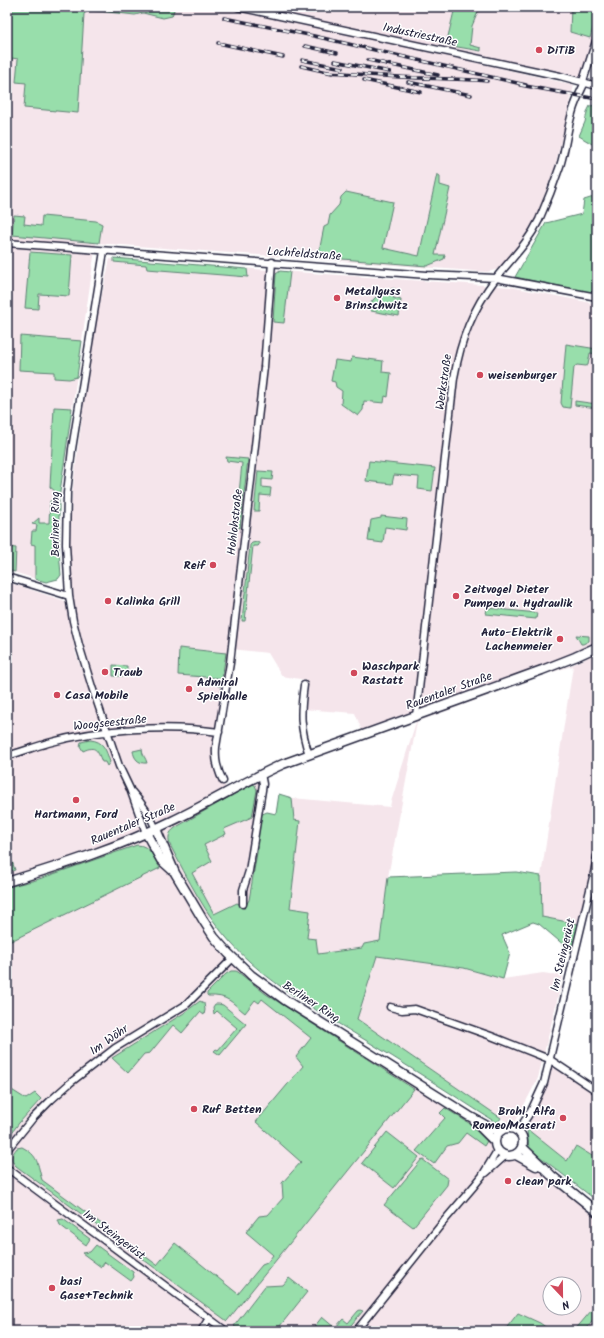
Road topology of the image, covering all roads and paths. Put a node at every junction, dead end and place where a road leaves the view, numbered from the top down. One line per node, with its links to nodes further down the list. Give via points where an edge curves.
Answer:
1 (238, 7): 3 (street, Industriestraße)
2 (597, 38): 3 (street, Werkstraße)
3 (584, 82): 4 (street, Industriestraße); 8 (street, Werkstraße, via 573,110 560,165 539,220 524,246)
4 (597, 86)
5 (7, 243): 6 (street, Lochfeldstraße)
6 (104, 251): 7 (street, Lochfeldstraße); 11 (street, Berliner Ring, via 66,493)
7 (272, 262): 8 (street, Lochfeldstraße); 15 (street, Hohlohstraße, via 264,367 230,663)
8 (496, 278): 9 (street, Lochfeldstraße); 14 (street, Werkstraße, via 470,322 457,358)
9 (597, 298)
10 (7, 577): 11 (street)
11 (69, 596): 16 (street, Berliner Ring, via 79,645)
12 (597, 647): 14 (street, Rauentaler Straße)
13 (304, 685): 17 (street, via 301,723)
14 (416, 716): 17 (street, Rauentaler Straße)
15 (219, 732): 16 (street, Woogseestraße, via 162,729); 20 (street, Hohlohstraße, via 215,760)
16 (107, 733): 18 (street, Woogseestraße, via 74,737); 21 (street, Berliner Ring)
17 (308, 755): 19 (street, Rauentaler Straße)
18 (7, 756)
19 (261, 774): 22 (street, Rauentaler Straße); 27 (street, via 263,784 249,871 243,890)
20 (223, 782)
21 (130, 789): 22 (street, Berliner Ring, via 151,816); 23 (street, Berliner Ring)
22 (156, 829): 23 (street, Rauentaler Straße); 25 (street, Berliner Ring)
23 (146, 833): 25 (street, Berliner Ring, via 161,860); 26 (street, Rauentaler Straße, via 54,868)
24 (597, 856): 30 (street, Im Steingerüst)
25 (175, 873): 28 (street, Berliner Ring, via 214,937)
26 (7, 882)
27 (243, 904)
28 (233, 958): 32 (street, Berliner Ring, via 284,1000); 37 (street, Im Wöhr, via 187,1004 115,1048 75,1079 33,1118)
29 (390, 1007): 30 (street, via 402,1010 415,1009)
30 (549, 1060): 31 (street); 33 (street, Im Steingerüst, via 541,1091)
31 (597, 1091)
32 (469, 1116): 34 (street, Berliner Ring); 35 (street, Berliner Ring)
33 (518, 1131): 34 (street, via 510,1128); 36 (street, via 523,1139)
34 (498, 1132): 35 (street)
35 (494, 1141): 38 (street, Berliner Ring)
36 (522, 1147): 39 (street); 42 (street)
37 (7, 1150)
38 (497, 1151): 40 (street); 43 (street)
39 (516, 1155): 40 (street); 42 (street)
40 (505, 1156): 43 (street)
41 (7, 1168): 45 (street, Im Steingerüst)
42 (551, 1174): 44 (street)
43 (482, 1176): 48 (street)
44 (597, 1212)
45 (208, 1318): 46 (street); 47 (street, Im Steingerüst)
46 (201, 1331)
47 (226, 1331)
48 (356, 1331)

